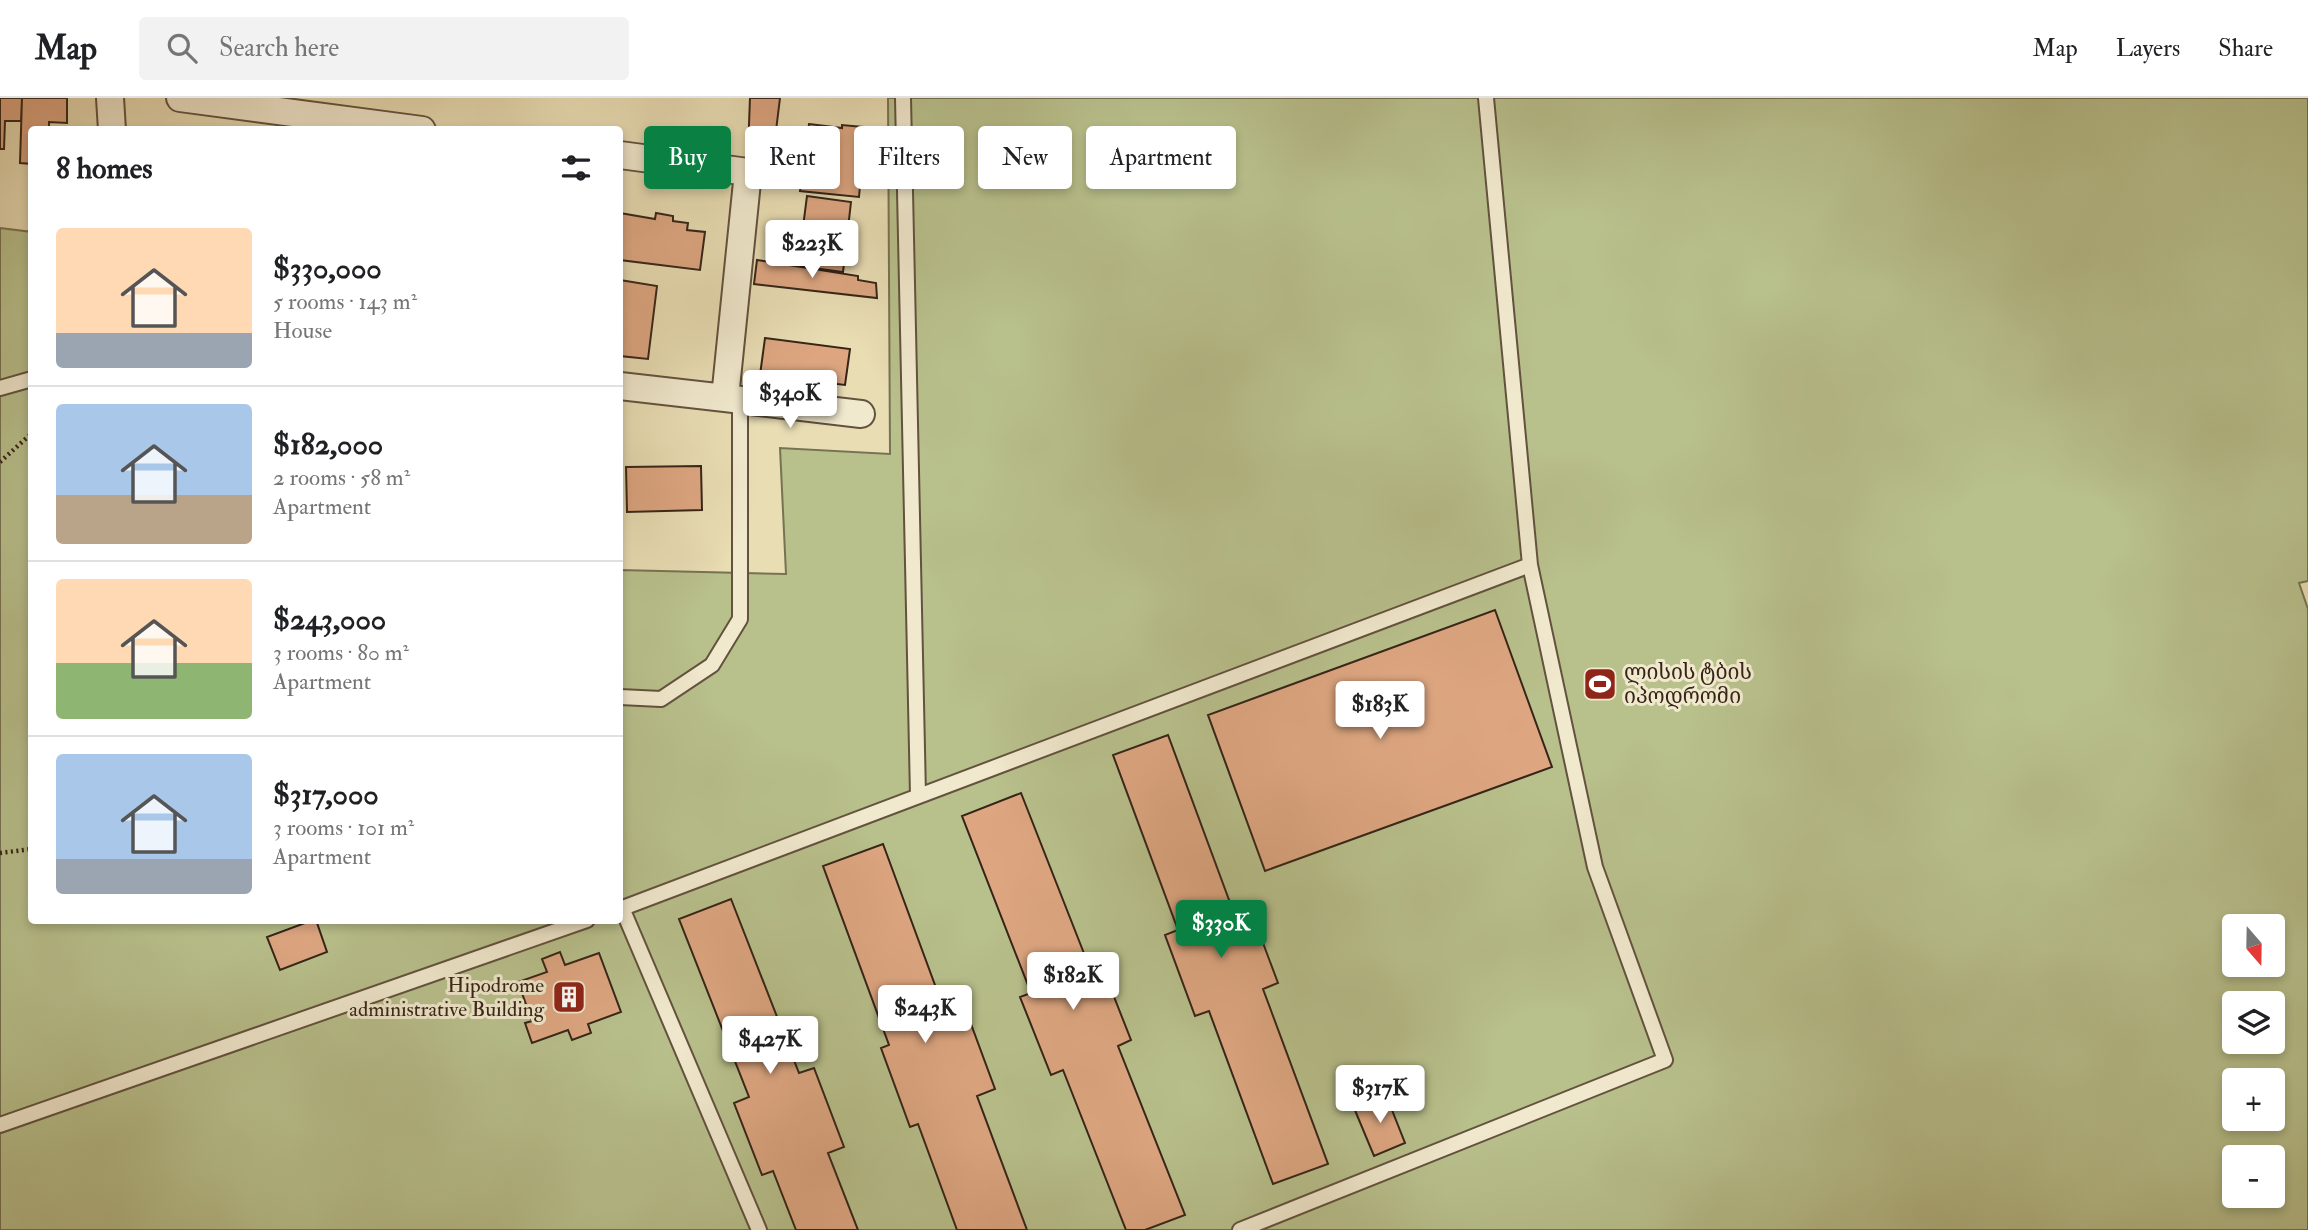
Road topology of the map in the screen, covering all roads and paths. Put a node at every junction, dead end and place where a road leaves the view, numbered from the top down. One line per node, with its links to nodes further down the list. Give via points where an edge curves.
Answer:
1 (110, 98): 5 (street)
2 (180, 98): 6 (street)
3 (903, 98): 17 (lane)
4 (1486, 98): 15 (lane)
5 (112, 126)
6 (392, 126)
7 (623, 155): 11 (street, via 748,172)
8 (28, 380): 10 (lane)
9 (623, 386): 11 (street)
10 (0, 388)
11 (733, 399): 12 (street); 16 (lane, via 740,619 712,665 661,699)
12 (861, 414)
13 (28, 437): 14 (path)
14 (0, 462)
15 (1530, 565): 17 (lane); 25 (lane, via 1595,867 1665,1060)
16 (623, 697)
17 (918, 796): 20 (lane)
18 (28, 850): 19 (path)
19 (0, 853)
20 (623, 908)
21 (623, 914): 24 (lane)
22 (576, 924): 23 (lane)
23 (0, 1125)
24 (759, 1230)
25 (1240, 1230)

